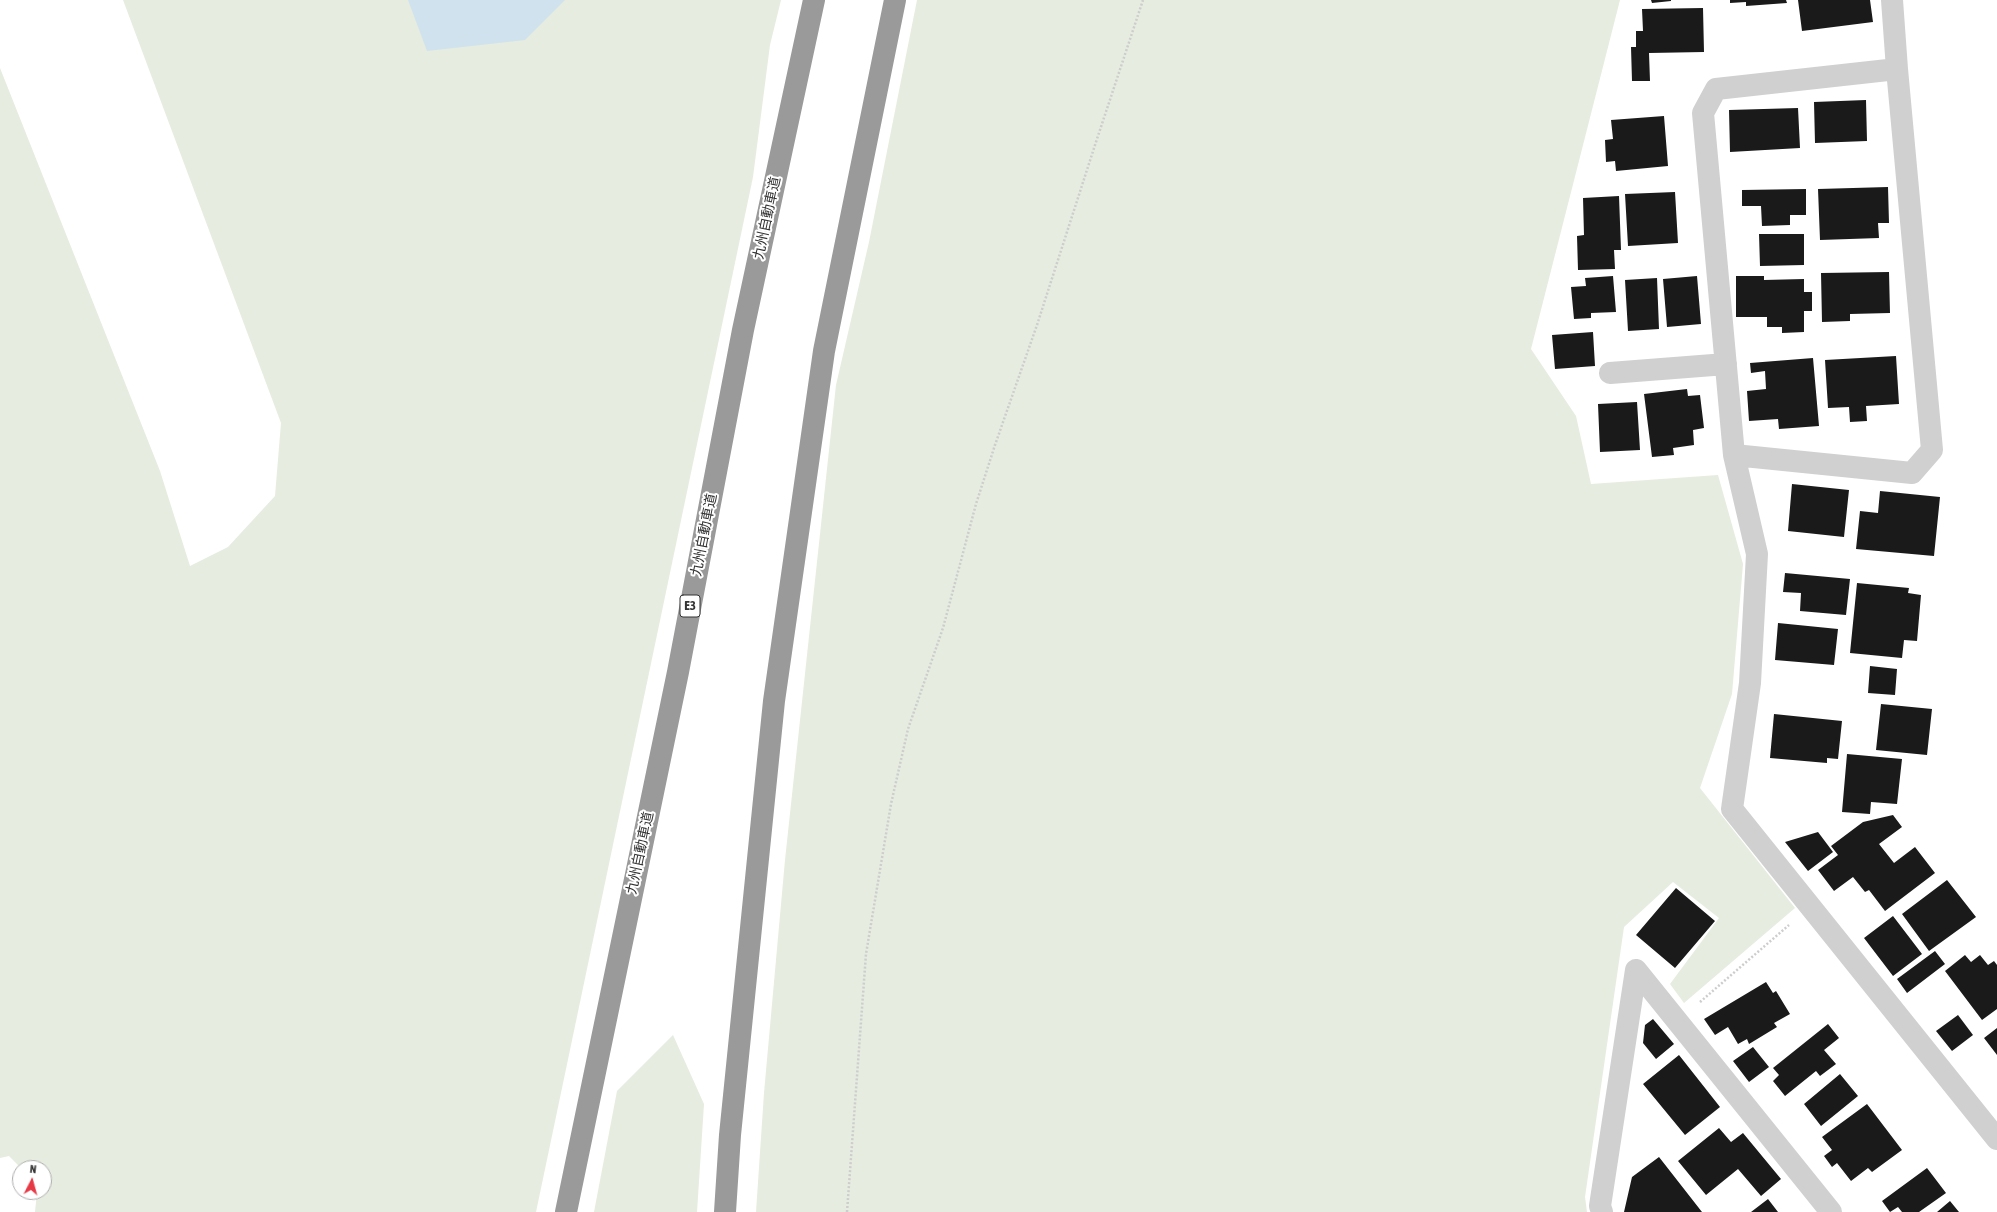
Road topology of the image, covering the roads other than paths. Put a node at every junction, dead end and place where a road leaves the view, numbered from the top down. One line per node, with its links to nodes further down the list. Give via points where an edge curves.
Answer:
1 (814, 0): 9 (highway, 九州自動車道 / E3, via 743,330 678,672)
2 (895, 0): 10 (highway, via 824,351 781,654 730,1136)
3 (1892, 0): 4 (street)
4 (1896, 69): 5 (street, via 1716,89 1704,113); 7 (street, via 1932,450 1912,473)
5 (1726, 364): 6 (street); 7 (street)
6 (1610, 373)
7 (1734, 455): 8 (street, via 1757,554 1750,683 1732,809)
8 (1997, 1139)
9 (566, 1212)
10 (726, 1212)
11 (1602, 1212): 12 (street, via 1600,1206 1636,970)
12 (1831, 1212)

